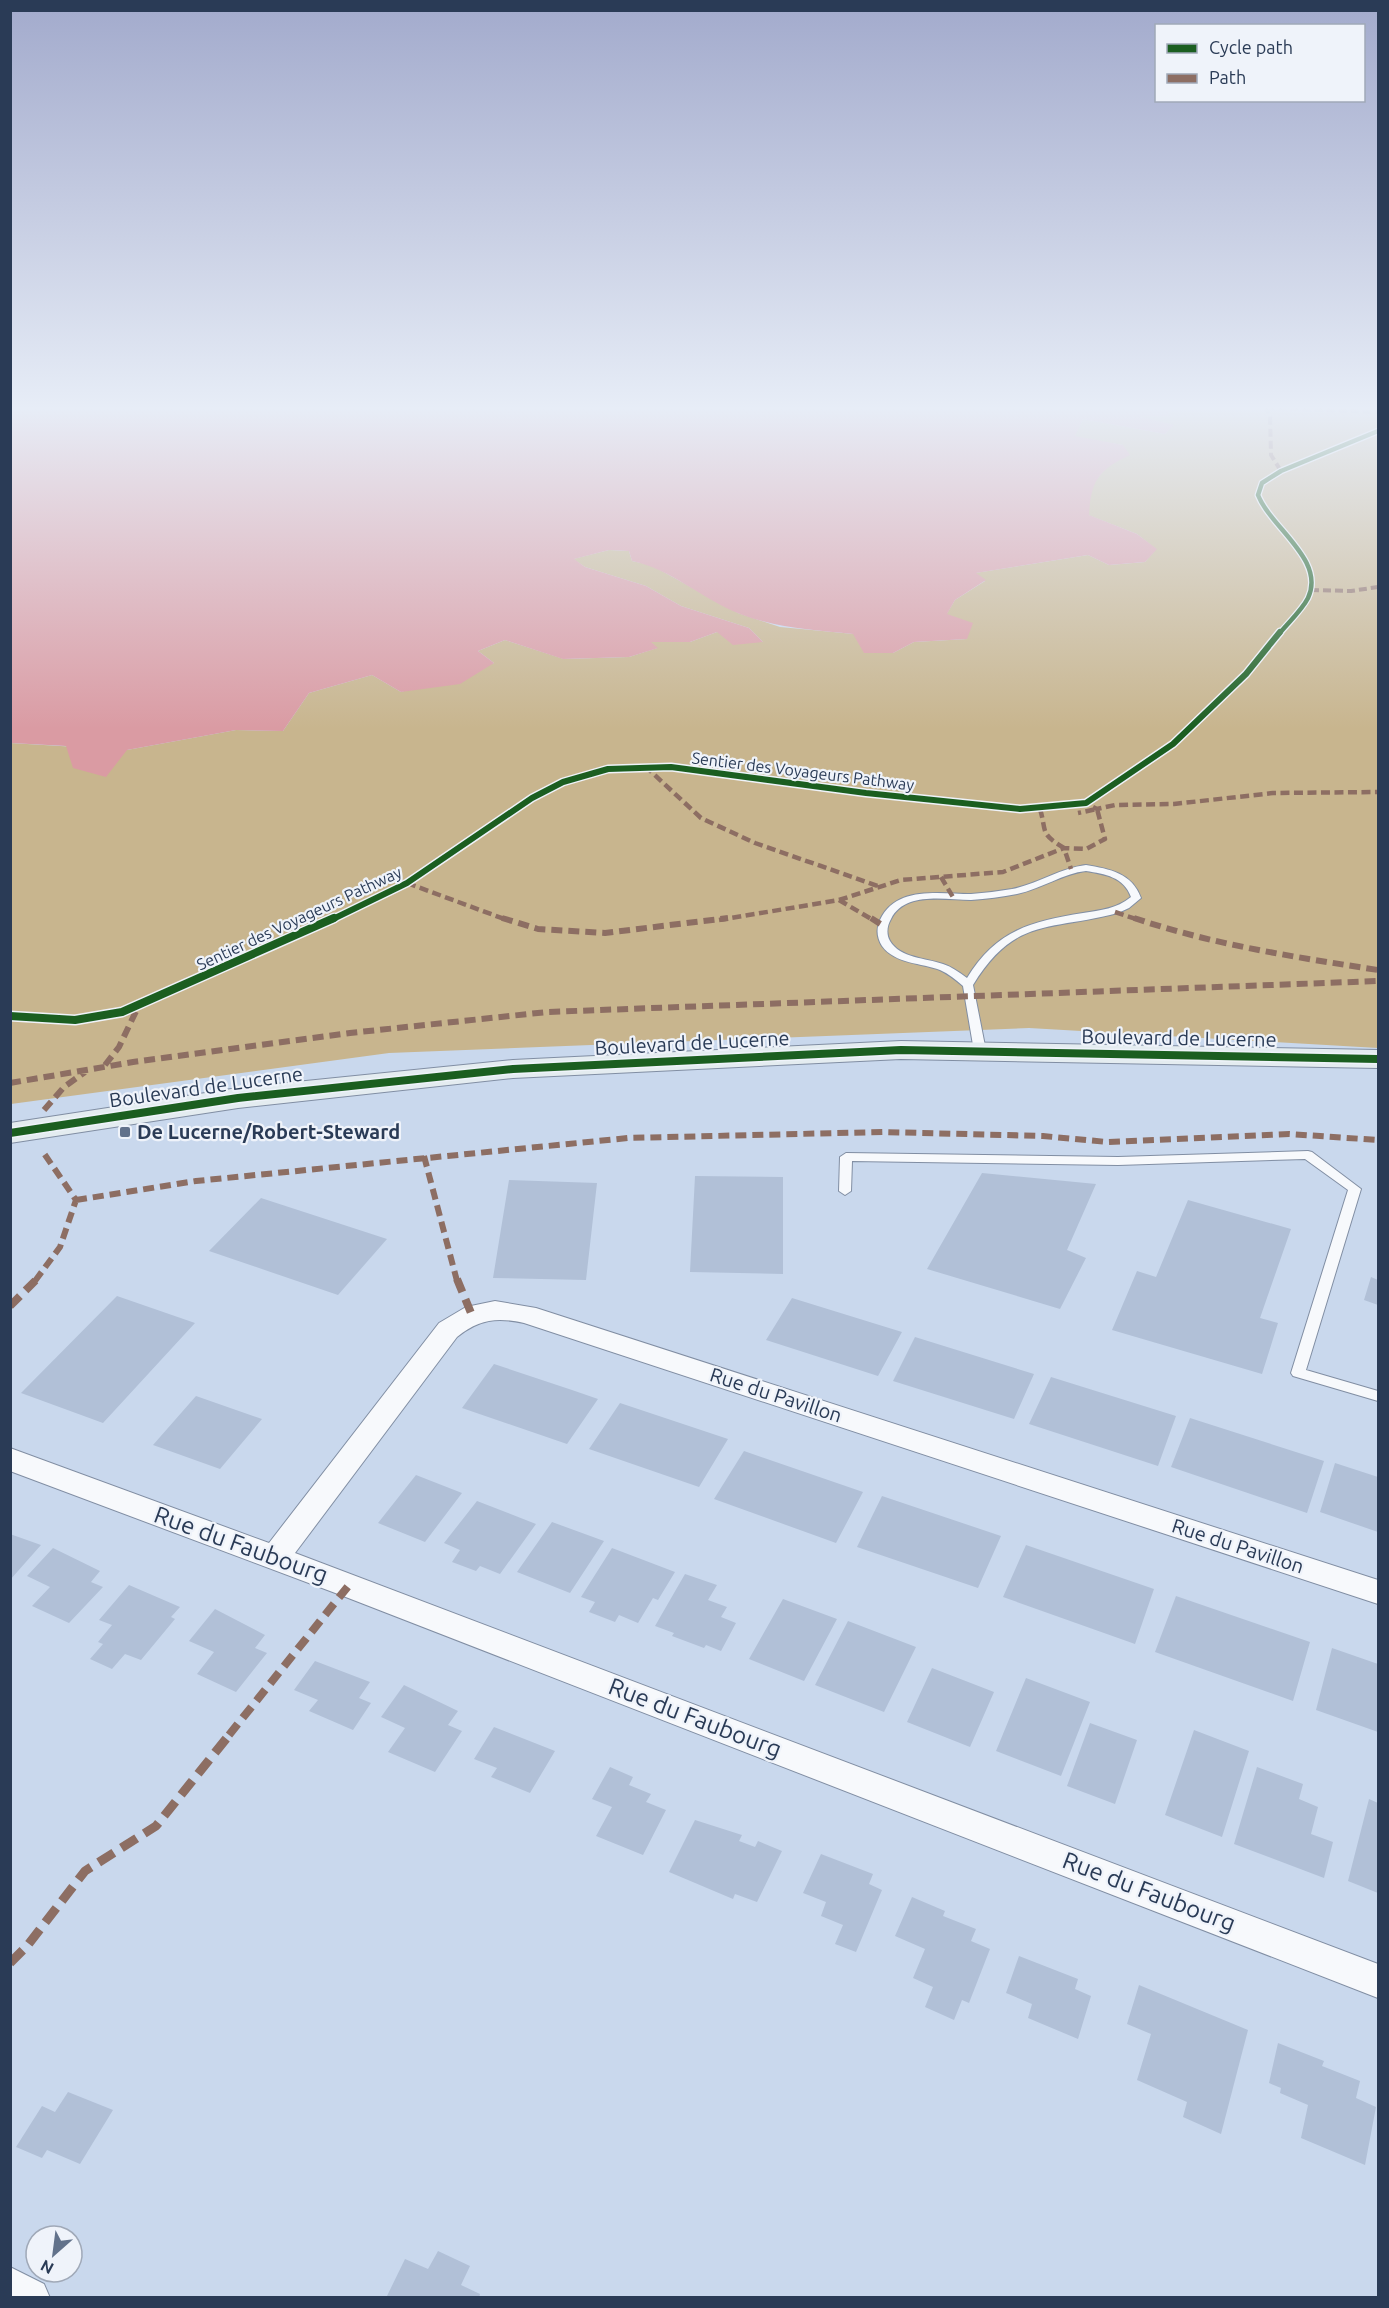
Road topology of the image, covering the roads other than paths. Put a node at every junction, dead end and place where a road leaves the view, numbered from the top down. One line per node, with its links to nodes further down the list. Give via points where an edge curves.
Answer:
1 (968, 985): 1 (lane, via 981,961 1003,941 1036,924 1114,912 1136,898 1134,888 1113,873 1071,869 1043,884 1002,893 915,898 888,914 882,925 883,939 893,950 944,968); 2 (lane)
2 (980, 1051): 3 (main road, Boulevard de Lucerne); 4 (main road, Boulevard de Lucerne, via 901,1050 513,1069 238,1098)
3 (1378, 1059)
4 (10, 1133)
5 (845, 1191): 6 (lane, via 846,1157 1119,1161 1308,1155 1355,1189 1298,1372)
6 (1378, 1396)
7 (10, 1459): 8 (street, Rue du Faubourg)
8 (274, 1558): 9 (street, Rue du Pavillon, via 448,1330 471,1313 506,1309); 10 (street, Rue du Faubourg)
9 (1378, 1592)
10 (1378, 1981)
11 (10, 2287): 12 (street)
12 (30, 2298)

